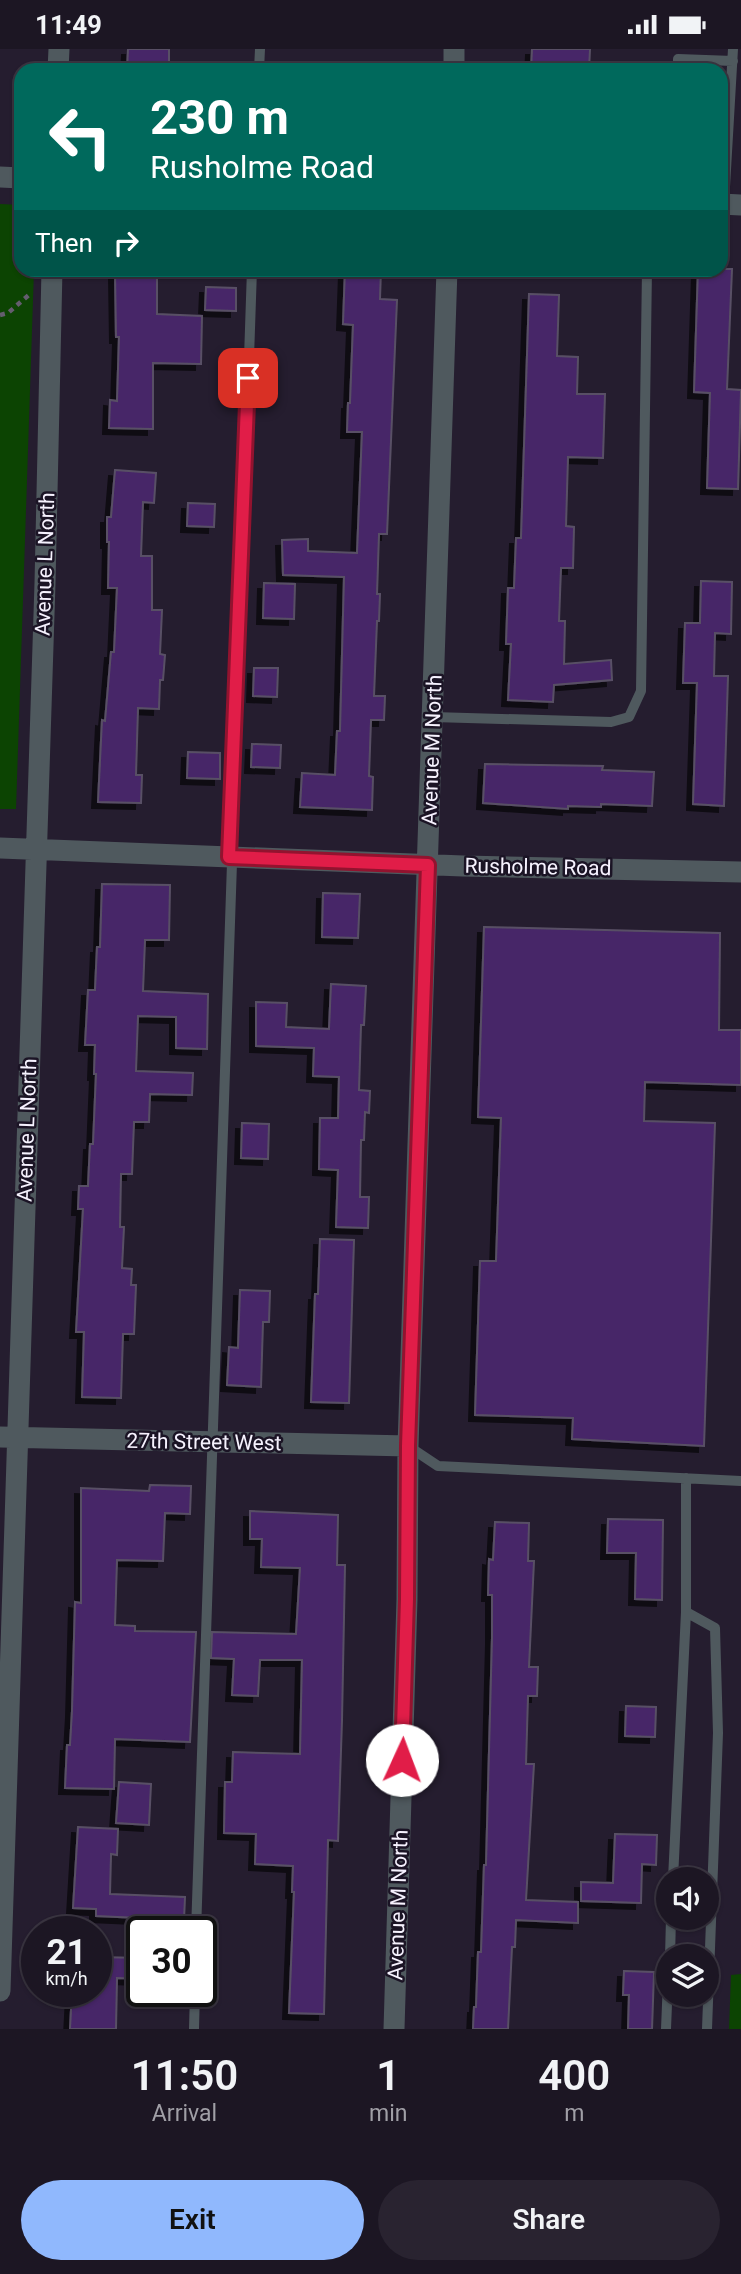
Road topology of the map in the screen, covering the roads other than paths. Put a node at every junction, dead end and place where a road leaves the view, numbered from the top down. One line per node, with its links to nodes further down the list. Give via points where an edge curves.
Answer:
1 (733, 55): 2 (lane, via 678,59); 3 (lane)
2 (678, 63)
3 (729, 204)
4 (52, 277): 10 (street, Avenue L North)
5 (252, 277): 11 (lane)
6 (447, 277): 8 (street, Avenue M North)
7 (647, 277): 8 (lane, via 641,691 629,717 611,722)
8 (433, 717): 12 (street, Avenue M North)
9 (0, 848): 10 (street, Rusholme Road)
10 (36, 849): 11 (street, Rusholme Road); 14 (street, Avenue L North)
11 (229, 857): 12 (street, Rusholme Road); 15 (lane)
12 (428, 865): 13 (street, Rusholme Road); 16 (street, Avenue M North)
13 (741, 872)
14 (8, 1437): 15 (street, 27th Street West); 22 (street, Avenue L North)
15 (209, 1443): 16 (street, 27th Street West); 21 (lane)
16 (408, 1446): 17 (lane, via 438,1466); 26 (street, Avenue M North)
17 (686, 1478): 18 (lane); 19 (lane)
18 (741, 1481)
19 (686, 1612): 20 (lane); 28 (lane, via 715,1628 718,1733)
20 (674, 1867)
21 (196, 1916)
22 (0, 1991)
23 (195, 2007): 25 (lane)
24 (667, 2007): 27 (lane)
25 (194, 2029)
26 (394, 2029)
27 (666, 2029)
28 (707, 2029)

